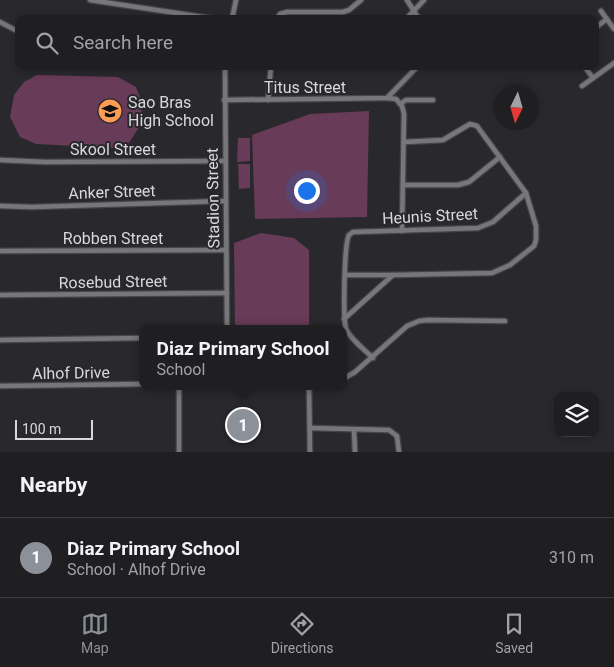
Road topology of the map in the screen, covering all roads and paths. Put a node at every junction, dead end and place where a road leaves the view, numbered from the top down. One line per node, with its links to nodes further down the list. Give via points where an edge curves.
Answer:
1 (90, 0): 8 (street)
2 (236, 0): 9 (street)
3 (361, 0): 10 (street, via 343,12 287,12)
4 (407, 0): 6 (street)
5 (424, 0): 6 (street)
6 (414, 10): 11 (street); 12 (street)
7 (601, 11): 13 (street)
8 (189, 15)
9 (233, 15)
10 (279, 15)
11 (410, 15)
12 (417, 15)
13 (610, 21): 15 (street)
14 (0, 22): 16 (street)
15 (614, 29)
16 (15, 30)
17 (614, 63): 22 (street)
18 (225, 70): 25 (street, Stadion Street)
19 (271, 70): 26 (street)
20 (414, 70): 24 (street)
21 (587, 70): 22 (street)
22 (593, 78): 23 (street)
23 (582, 86)
24 (387, 98): 26 (street, Titus Street); 28 (street, Titus Street, via 396,99)
25 (224, 100): 26 (street, Titus Street); 32 (street, Stadion Street)
26 (268, 100)
27 (433, 100): 28 (street, via 406,100)
28 (400, 104): 29 (street, via 404,114)
29 (404, 142): 30 (street, via 443,140 472,124 479,128); 33 (street)
30 (500, 157): 33 (street, via 469,182); 34 (street)
31 (0, 160): 32 (street, Skool Street)
32 (225, 161): 35 (street, Stadion Street)
33 (403, 185): 37 (street)
34 (526, 193): 37 (street, Heunis Street, via 484,227); 41 (street, via 536,226 535,243 532,249 510,265 481,274)
35 (225, 201): 36 (street, Anker Street); 38 (street, Stadion Street)
36 (0, 206)
37 (402, 231): 40 (street, Heunis Street, via 353,232 348,235)
38 (226, 250): 39 (street, Robben Street); 42 (street, Stadion Street)
39 (0, 251)
40 (345, 275): 41 (street); 44 (street)
41 (393, 275): 44 (street)
42 (227, 293): 43 (street, Rosebud Street); 46 (street, Stadion Street)
43 (0, 295)
44 (344, 319): 47 (street)
45 (505, 321): 51 (street, via 418,320 407,326)
46 (227, 325)
47 (346, 325)
48 (347, 330): 51 (street)
49 (139, 338): 50 (street)
50 (0, 340)
51 (373, 358): 52 (street)
52 (347, 377)
53 (139, 384): 54 (street, Alhof Drive)
54 (0, 386)
55 (179, 390): 59 (street)
56 (309, 390): 57 (street)
57 (310, 428): 58 (street); 60 (street)
58 (354, 430): 61 (street); 62 (street, via 392,431 397,436)
59 (179, 452)
60 (310, 452)
61 (354, 452)
62 (399, 452)

